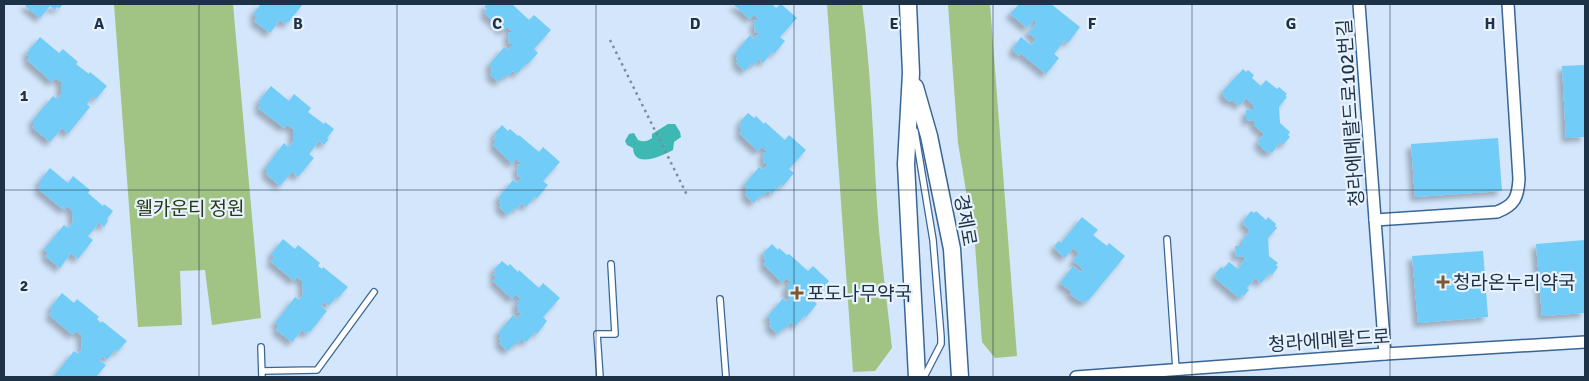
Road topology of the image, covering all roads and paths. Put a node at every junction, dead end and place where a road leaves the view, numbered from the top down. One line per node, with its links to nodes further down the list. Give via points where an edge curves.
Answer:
1 (908, 4): 5 (main road, 경제로)
2 (1359, 4): 8 (street, 청라에메랄드로102번길)
3 (1508, 4): 8 (street, 청라에메랄드로102번길, via 1519,178 1516,199 1506,209 1497,212)
4 (610, 40): 7 (path)
5 (912, 73): 6 (main road, 경제로); 23 (main road, 경제로, via 929,136 952,249)
6 (910, 102): 21 (main road, 경제로, via 906,164); 22 (lane, via 933,240 941,337)
7 (687, 194)
8 (1375, 220): 15 (street, 청라에메랄드로102번길)
9 (1167, 239): 16 (lane)
10 (611, 264): 19 (lane, via 614,334 597,334)
11 (374, 292): 17 (lane, via 317,370)
12 (720, 299): 20 (lane)
13 (1585, 342): 15 (street, 청라에메랄드로)
14 (261, 347): 17 (lane)
15 (1385, 354): 16 (street, 청라에메랄드로)
16 (1176, 369): 18 (street, 청라에메랄드로)
17 (262, 374)
18 (1135, 375): 24 (street, 청라에메랄드로)
19 (600, 377)
20 (726, 377)
21 (917, 377)
22 (924, 377)
23 (960, 377)
24 (1076, 377)

